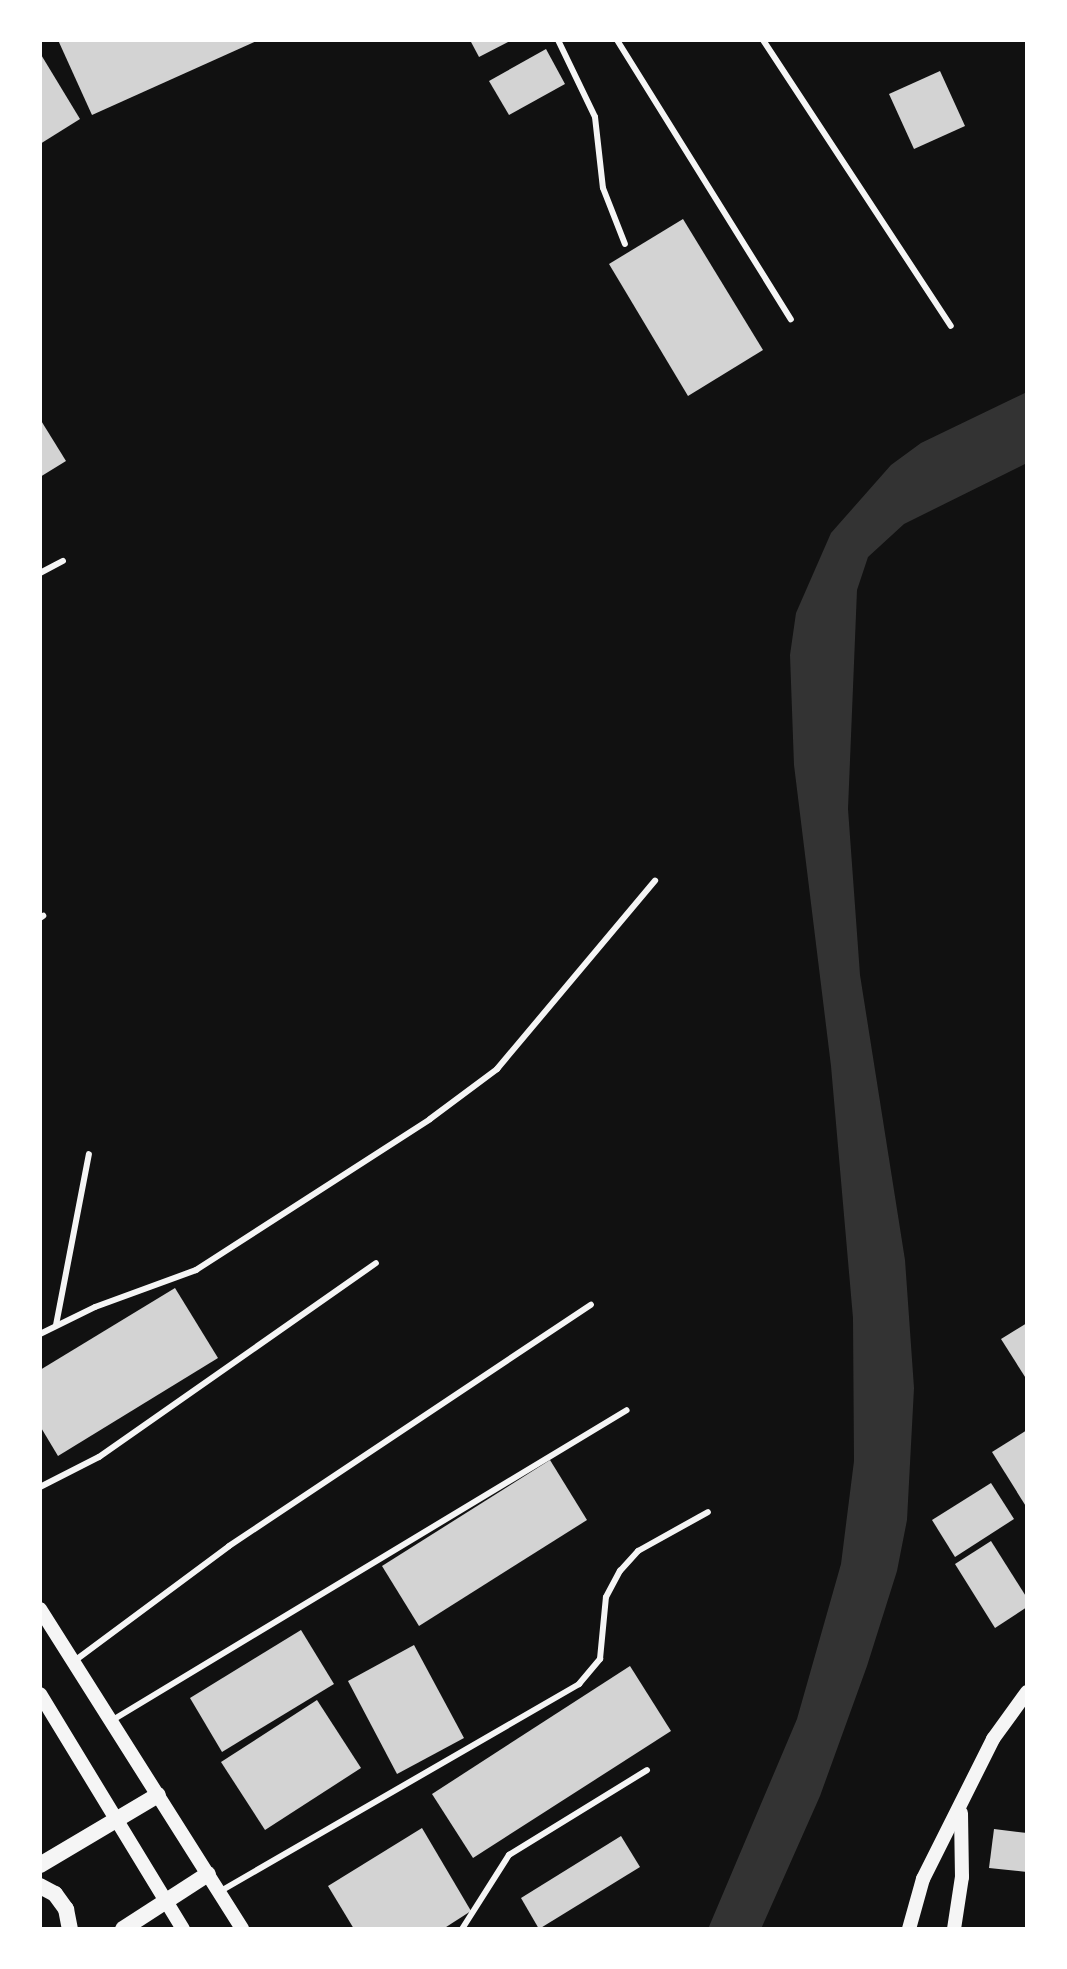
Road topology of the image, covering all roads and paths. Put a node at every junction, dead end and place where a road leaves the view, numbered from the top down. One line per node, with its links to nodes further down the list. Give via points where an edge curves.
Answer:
1 (558, 40): 4 (lane, via 595,117 603,188)
2 (617, 40): 5 (lane)
3 (763, 40): 6 (lane)
4 (625, 244)
5 (791, 319)
6 (951, 326)
7 (63, 561): 8 (lane)
8 (40, 573)
9 (655, 881): 13 (lane, via 497,1069 430,1119 196,1270)
10 (89, 1154): 13 (lane)
11 (376, 1263): 16 (lane, via 99,1457)
12 (591, 1305): 19 (lane, via 229,1546)
13 (56, 1325): 14 (lane)
14 (40, 1334)
15 (627, 1410): 22 (lane)
16 (40, 1487)
17 (708, 1512): 30 (lane, via 638,1551 620,1571 606,1597 600,1659 579,1684)
18 (40, 1609): 19 (street)
19 (73, 1662): 22 (street)
20 (1027, 1692): 25 (street, via 993,1739)
21 (40, 1694): 26 (street)
22 (111, 1721): 24 (street)
23 (647, 1770): 36 (lane, via 509,1855)
24 (158, 1795): 26 (main road); 28 (street)
25 (961, 1808): 37 (street, via 923,1879); 38 (street, via 962,1877)
26 (117, 1820): 27 (main road); 31 (street)
27 (40, 1865)
28 (208, 1874): 30 (street); 31 (main road)
29 (40, 1886): 32 (main road, via 66,1909)
30 (219, 1892): 35 (street)
31 (167, 1902): 33 (main road); 34 (street)
32 (70, 1929)
33 (123, 1929)
34 (183, 1929)
35 (242, 1929)
36 (462, 1929)
37 (909, 1929)
38 (954, 1929)

